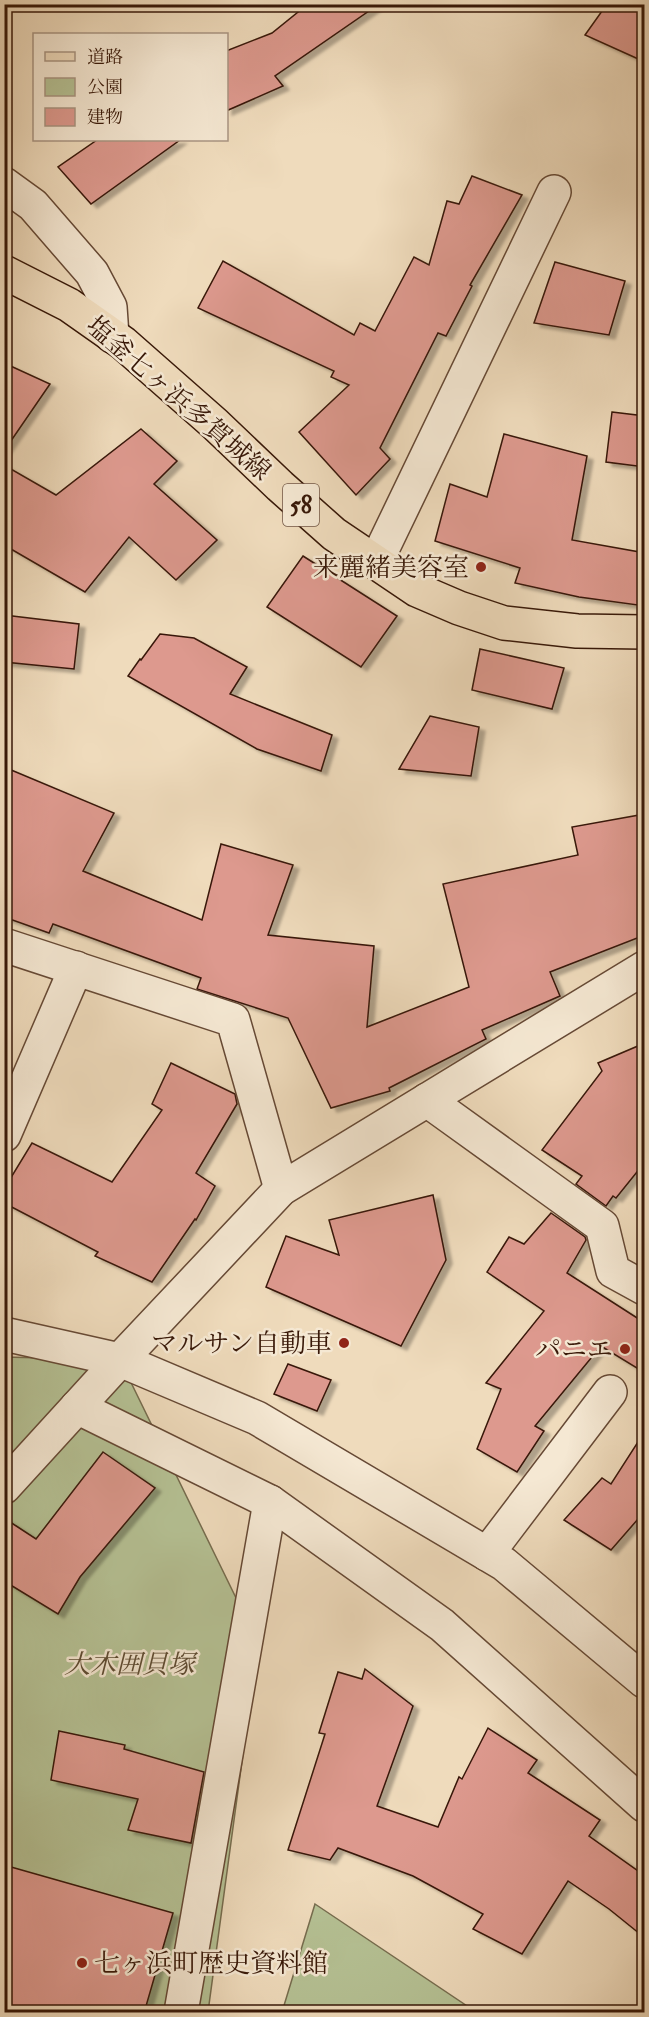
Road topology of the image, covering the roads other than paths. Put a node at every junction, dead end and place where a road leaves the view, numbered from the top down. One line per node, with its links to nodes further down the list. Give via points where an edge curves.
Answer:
1 (4, 184): 4 (street, via 33,205 92,273 110,307)
2 (554, 192): 5 (street)
3 (4, 272): 4 (main road, 塩釜七ヶ浜多賀城線 / 58, via 69,305)
4 (112, 336): 5 (main road, 塩釜七ヶ浜多賀城線 / 58, via 334,534)
5 (376, 562): 6 (main road, 塩釜七ヶ浜多賀城線 / 58, via 417,590 504,623 577,631)
6 (645, 632)
7 (4, 945): 8 (street)
8 (76, 968): 11 (street); 12 (street, via 233,1020)
9 (645, 968): 10 (street)
10 (427, 1100): 12 (street); 13 (street, via 602,1227 613,1271)
11 (4, 1135)
12 (280, 1189): 15 (street)
13 (645, 1288)
14 (4, 1334): 15 (street)
15 (120, 1360): 17 (street); 20 (street, via 257,1418)
16 (610, 1392): 20 (street)
17 (77, 1407): 18 (street); 19 (street)
18 (4, 1487)
19 (270, 1502): 22 (street, via 441,1625); 23 (street)
20 (487, 1554): 21 (street)
21 (645, 1681)
22 (645, 1805)
23 (181, 2013)

